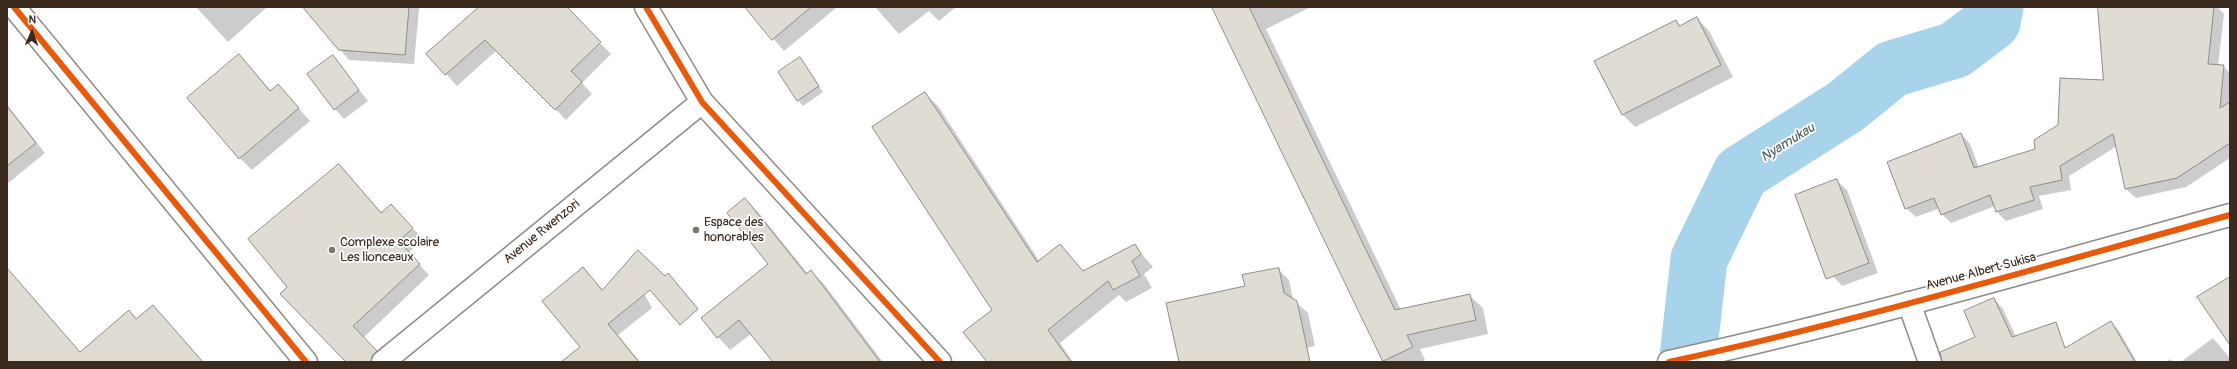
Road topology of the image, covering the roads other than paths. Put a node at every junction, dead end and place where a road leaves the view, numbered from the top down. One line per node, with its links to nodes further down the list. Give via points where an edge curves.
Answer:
1 (14, 7): 6 (street)
2 (653, 10): 3 (street)
3 (702, 102): 7 (street, Avenue Rwenzori); 8 (street)
4 (2230, 215): 5 (street, Avenue Albert Sukisa)
5 (1908, 303): 9 (street, Avenue Albert Sukisa, via 1736,348); 10 (street)
6 (306, 362)
7 (383, 362)
8 (940, 362)
9 (1669, 362)
10 (1930, 362)

